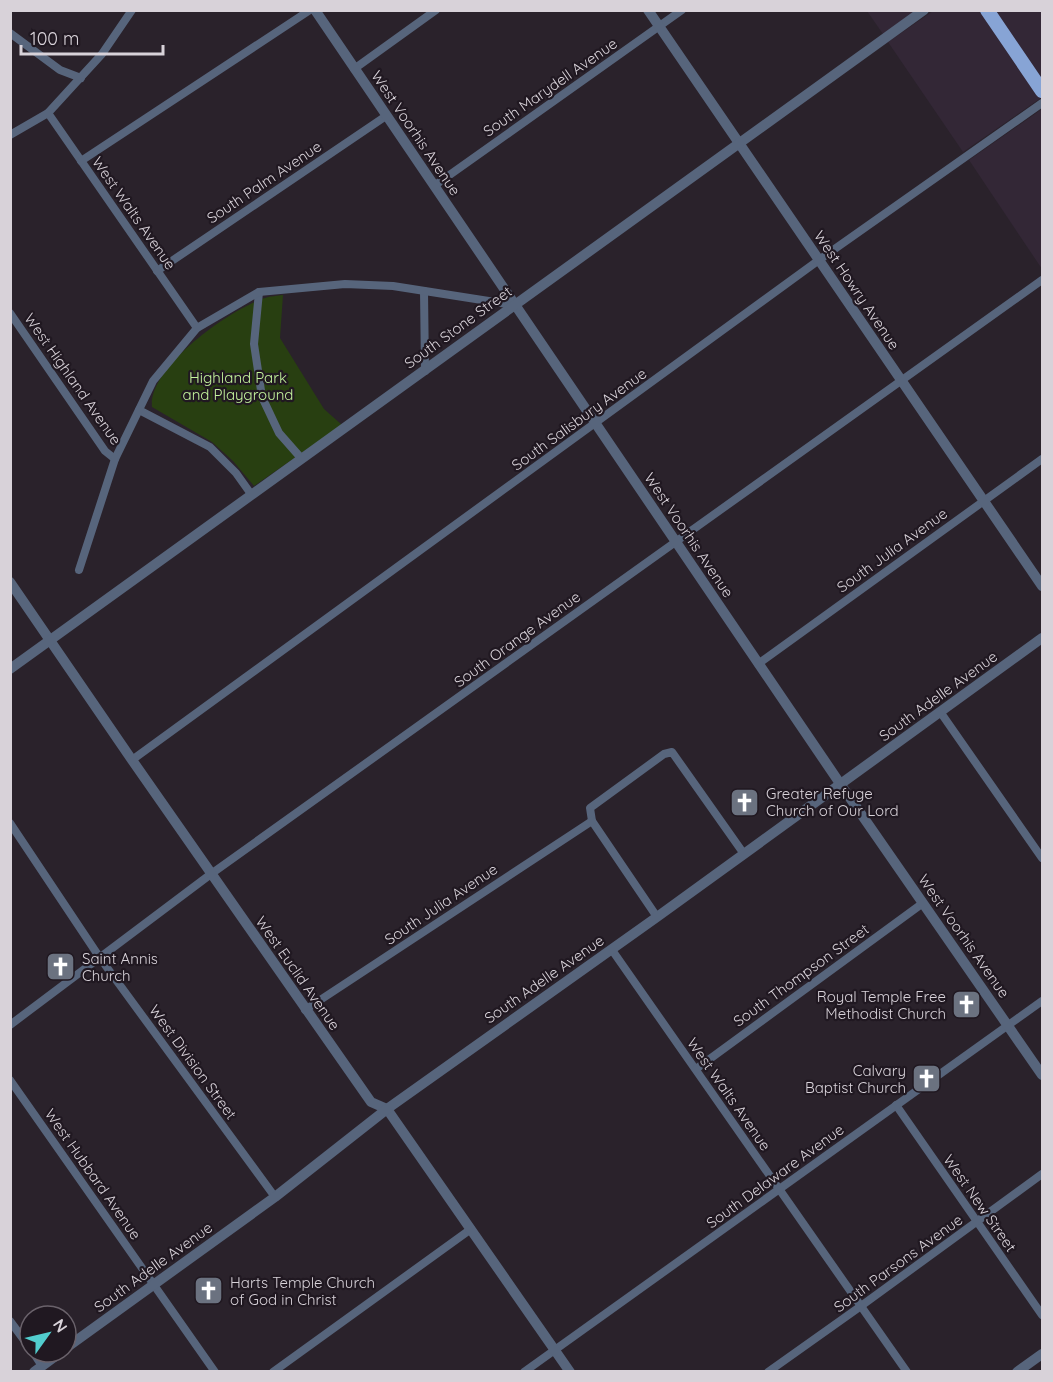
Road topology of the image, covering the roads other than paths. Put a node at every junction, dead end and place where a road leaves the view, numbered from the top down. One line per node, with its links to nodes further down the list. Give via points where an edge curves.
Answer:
1 (132, 10): 12 (street)
2 (310, 10): 19 (street)
3 (315, 10): 11 (street, West Voorhis Avenue)
4 (436, 10): 11 (street)
5 (648, 10): 9 (street, West Howry Avenue)
6 (682, 10): 9 (street, South Marydell Avenue)
7 (924, 10): 18 (street, South Stone Street)
8 (987, 10): 13 (main road)
9 (659, 27): 18 (street, West Howry Avenue); 20 (street, South Marydell Avenue)
10 (10, 33): 12 (street, via 60,70)
11 (354, 69): 16 (street, West Voorhis Avenue)
12 (81, 78): 15 (street)
13 (1042, 91)
14 (1042, 103): 21 (street, South Salisbury Avenue)
15 (48, 113): 17 (street); 19 (street, West Walts Avenue)
16 (386, 116): 20 (street, West Voorhis Avenue); 22 (street, South Palm Avenue)
17 (10, 135)
18 (740, 144): 21 (street, West Howry Avenue); 26 (street, South Stone Street)
19 (81, 161): 22 (street, West Walts Avenue)
20 (434, 186): 26 (street, West Voorhis Avenue)
21 (819, 260): 30 (street, West Howry Avenue); 32 (street, South Salisbury Avenue)
22 (157, 271): 28 (street, West Walts Avenue)
23 (1042, 280): 30 (street, South Orange Avenue)
24 (424, 291): 25 (street, via 345,285); 26 (street); 29 (street)
25 (259, 292): 28 (street); 33 (street, via 254,344 262,397 279,433)
26 (514, 305): 29 (street, South Stone Street); 32 (street, West Voorhis Avenue)
27 (10, 313): 34 (street, West Highland Avenue, via 105,451)
28 (197, 328): 31 (street, via 153,381)
29 (425, 371): 33 (street, South Stone Street)
30 (902, 381): 37 (street, West Howry Avenue); 38 (street, South Orange Avenue)
31 (139, 410): 34 (street); 36 (street, via 210,447)
32 (596, 424): 38 (street, West Voorhis Avenue); 47 (street, South Salisbury Avenue)
33 (301, 458): 36 (street, South Stone Street)
34 (115, 459): 39 (street)
35 (1042, 459): 37 (street, South Julia Avenue)
36 (251, 494): 43 (street, South Stone Street)
37 (984, 501): 41 (street, West Howry Avenue); 44 (street, South Julia Avenue)
38 (676, 542): 44 (street, West Voorhis Avenue); 53 (street, South Orange Avenue)
39 (79, 570)
40 (10, 582): 43 (street, West Euclid Avenue)
41 (1042, 586)
42 (1042, 638): 46 (street, South Adelle Avenue)
43 (51, 642): 45 (street, South Stone Street); 47 (street, West Euclid Avenue)
44 (758, 664): 48 (street, West Voorhis Avenue)
45 (10, 669)
46 (941, 712): 48 (street, South Adelle Avenue); 52 (street)
47 (132, 760): 53 (street, West Euclid Avenue)
48 (841, 785): 51 (street, South Adelle Avenue); 54 (street, West Voorhis Avenue)
49 (592, 821): 51 (street, via 590,808 672,752); 55 (street); 59 (street, South Julia Avenue)
50 (10, 823): 57 (street, West Division Street)
51 (744, 854): 55 (street, South Adelle Avenue)
52 (1042, 858)
53 (211, 874): 57 (street, South Orange Avenue); 59 (street, West Euclid Avenue)
54 (923, 903): 61 (street, West Voorhis Avenue); 62 (street, South Thompson Street)
55 (657, 917): 56 (street, South Adelle Avenue)
56 (612, 950): 62 (street, West Walts Avenue); 66 (street, South Adelle Avenue)
57 (100, 958): 60 (street, South Orange Avenue); 69 (street, West Division Street)
58 (1042, 1001): 61 (street, South Delaware Avenue)
59 (305, 1010): 66 (street, West Euclid Avenue, via 371,1102)
60 (10, 1026)
61 (1009, 1026): 63 (street, West Voorhis Avenue); 65 (street, South Delaware Avenue)
62 (696, 1069): 68 (street, West Walts Avenue)
63 (1042, 1075)
64 (10, 1080): 72 (street, West Hubbard Avenue)
65 (896, 1105): 68 (street, South Delaware Avenue); 70 (street, West New Street)
66 (387, 1109): 69 (street, South Adelle Avenue); 71 (street, West Euclid Avenue)
67 (1042, 1174): 70 (street, South Parsons Avenue)
68 (780, 1190): 73 (street, West Walts Avenue); 76 (street, South Delaware Avenue)
69 (275, 1197): 72 (street, South Adelle Avenue)
70 (978, 1222): 73 (street, South Parsons Avenue); 74 (street, West New Street)
71 (471, 1229): 76 (street, West Euclid Avenue); 79 (street)
72 (154, 1285): 75 (street, South Adelle Avenue); 78 (street, West Hubbard Avenue)
73 (861, 1306): 82 (street, South Parsons Avenue); 83 (street, West Walts Avenue)
74 (1042, 1315)
75 (78, 1339)
76 (555, 1350): 80 (street, South Delaware Avenue); 81 (street, West Euclid Avenue)
77 (1042, 1354): 84 (street)
78 (215, 1371)
79 (273, 1371)
80 (524, 1371)
81 (570, 1371)
82 (768, 1371)
83 (907, 1371)
84 (1017, 1371)

